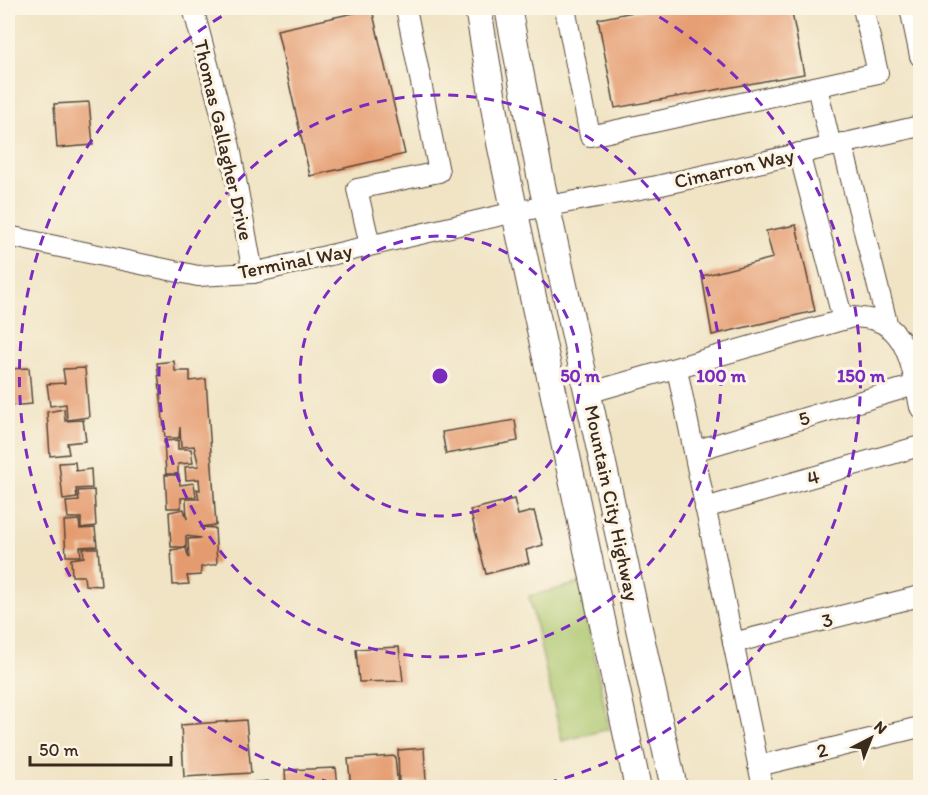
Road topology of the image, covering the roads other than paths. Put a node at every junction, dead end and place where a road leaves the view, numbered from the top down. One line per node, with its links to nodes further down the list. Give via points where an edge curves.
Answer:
1 (193, 8): 17 (street, Thomas Gallagher Drive, via 230,147)
2 (406, 8): 16 (street, via 439,172 357,189)
3 (478, 8): 14 (main road, Mountain City Highway)
4 (508, 8): 13 (main road, Mountain City Highway)
5 (565, 8): 9 (street, via 590,136)
6 (863, 8): 9 (street, via 878,73)
7 (910, 8): 8 (street)
8 (921, 56)
9 (817, 87): 11 (street)
10 (921, 126): 11 (street, Cimarron Way)
11 (836, 145): 12 (street, Cimarron Way); 19 (street)
12 (799, 153): 13 (street, Cimarron Way); 18 (street)
13 (547, 208): 14 (street, Terminal Way); 22 (main road, Mountain City Highway)
14 (514, 212): 16 (street, Terminal Way); 31 (main road, Mountain City Highway)
15 (8, 236): 17 (street, Terminal Way, via 198,276)
16 (370, 245): 17 (street, Terminal Way)
17 (253, 273)
18 (843, 320): 19 (street, via 853,317); 20 (street)
19 (888, 327): 21 (street, via 902,344)
20 (677, 369): 22 (street); 25 (street)
21 (915, 385): 23 (street); 25 (street, 5)
22 (588, 393): 32 (main road, Mountain City Highway)
23 (921, 407)
24 (921, 446): 26 (street, 4)
25 (694, 451): 26 (street)
26 (705, 508): 28 (street)
27 (921, 596): 28 (street, 3)
28 (733, 643): 30 (street)
29 (921, 727): 30 (street, 2)
30 (758, 766): 33 (street)
31 (638, 788)
32 (674, 788)
33 (763, 788)

